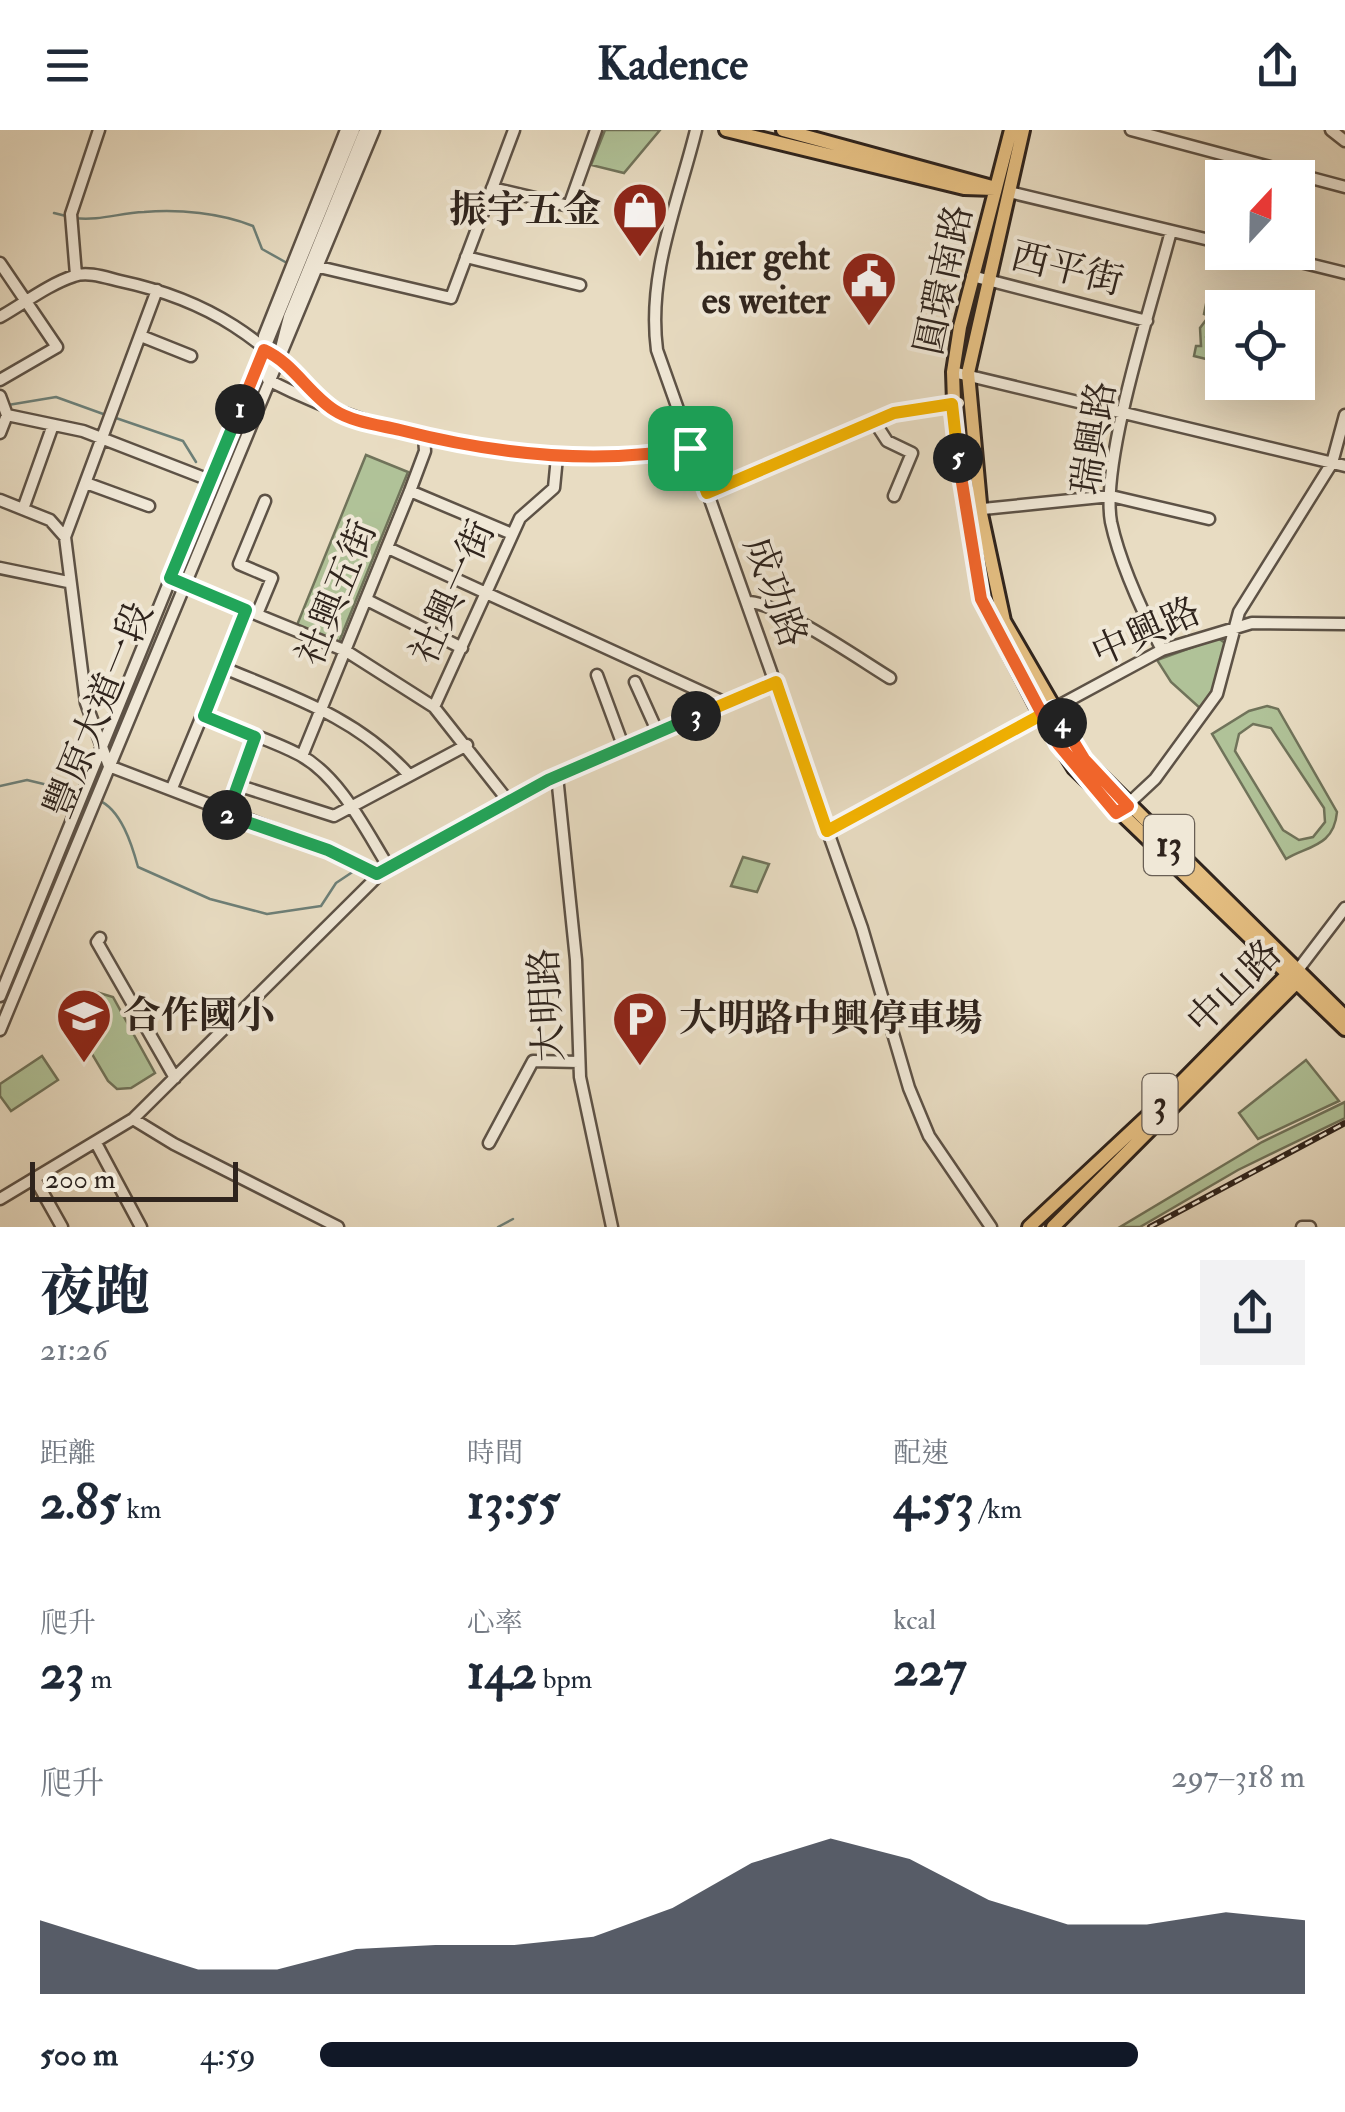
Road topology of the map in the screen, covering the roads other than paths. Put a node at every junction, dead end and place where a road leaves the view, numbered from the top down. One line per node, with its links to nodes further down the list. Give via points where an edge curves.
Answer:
1 (99, 130): 26 (street, via 71,214)
2 (346, 130): 35 (street, 豐原大道一段)
3 (354, 130): 31 (street)
4 (364, 130): 31 (street)
5 (374, 130): 24 (street, 豐原大道一段)
6 (514, 130): 17 (street)
7 (596, 130): 17 (street, via 569,206)
8 (696, 130): 54 (street, 成功路, via 656,277 653,318)
9 (726, 130): 18 (main road, via 966,188)
10 (783, 130): 18 (main road)
11 (1011, 130): 18 (main road, 13)
12 (1024, 130): 18 (main road, 13)
13 (1131, 130): 16 (street)
14 (1331, 130): 15 (street)
15 (1345, 141)
16 (1345, 187)
17 (492, 188): 21 (street)
18 (1002, 190): 19 (street); 27 (main road, 圓環南路 / 13)
19 (1171, 231): 20 (street); 33 (street, 瑞興路)
20 (1205, 240)
21 (466, 257): 24 (street, via 451,298); 28 (street)
22 (0, 263): 30 (street)
23 (1315, 266): 25 (street)
24 (319, 267): 37 (street, 豐原大道一段)
25 (1345, 273)
26 (76, 275): 29 (street); 30 (street)
27 (980, 278): 33 (street, 西平街); 38 (main road, 圓環南路 / 13); 39 (main road, 圓環南路 / 13)
28 (580, 284)
29 (157, 290): 34 (street); 35 (street, via 212,309)
30 (26, 303): 32 (street); 40 (street, via 57,347)
31 (286, 315): 35 (street, 豐原大道一段); 37 (street, 豐原大道一段)
32 (0, 317)
33 (1147, 321): 46 (street, 瑞興路)
34 (142, 336): 36 (street); 53 (street)
35 (264, 350): 37 (street); 41 (street); 58 (street, 豐原大道一段)
36 (191, 356)
37 (279, 357): 41 (street, 豐原大道一段); 45 (street)
38 (953, 372): 39 (street); 44 (main road, 圓環南路 / 13)
39 (968, 373): 43 (main road, 圓環南路 / 13); 46 (street)
40 (0, 380)
41 (268, 380): 45 (street); 77 (street, 豐原大道一段)
42 (0, 396): 47 (street)
43 (968, 402): 44 (street); 68 (main road, 圓環南路 / 13)
44 (952, 404): 49 (street); 69 (main road, 圓環南路 / 13)
45 (332, 409): 52 (street)
46 (1125, 413): 56 (street); 63 (street, 瑞興路)
47 (7, 415): 50 (street); 51 (street)
48 (1345, 415): 56 (street)
49 (874, 421): 61 (street); 62 (street, via 887,441 912,453)
50 (53, 425): 53 (street); 67 (street)
51 (0, 433)
52 (424, 436): 55 (street); 60 (street, 社興五街, via 426,451)
53 (102, 439): 58 (street); 59 (street)
54 (690, 448): 55 (street); 61 (street, 成功路)
55 (556, 456): 71 (street, 社興一街, via 554,488)
56 (1332, 463): 57 (street); 83 (street)
57 (1345, 466)
58 (212, 481): 75 (street, 豐原大道一段)
59 (86, 484): 66 (street); 72 (street)
60 (410, 491): 71 (street); 73 (street, 社興五街)
61 (707, 493): 80 (street, 成功路)
62 (894, 496)
63 (1111, 496): 68 (street); 70 (street); 85 (street, 瑞興路, via 1112,523)
64 (0, 500): 67 (street)
65 (265, 500): 81 (street, via 239,564 272,578)
66 (149, 506)
67 (23, 509): 72 (street, via 50,520)
68 (980, 509): 69 (street); 95 (main road, 圓環南路 / 13, via 1004,620)
69 (965, 510): 96 (main road, 圓環南路 / 13, via 981,599)
70 (1208, 519)
71 (512, 534): 78 (street, 社興一街)
72 (65, 536): 76 (street)
73 (388, 548): 78 (street); 79 (street, 社興五街)
74 (0, 568): 76 (street)
75 (170, 578): 77 (street); 101 (street, 豐原大道一段)
76 (68, 582): 101 (street, via 86,704)
77 (182, 584): 81 (street); 104 (street, 豐原大道一段)
78 (488, 591): 84 (street, 社興一街); 92 (street)
79 (367, 600): 84 (street); 86 (street, 社興五街)
80 (747, 602): 89 (street, via 777,612); 91 (street, 成功路)
81 (252, 612): 86 (street); 87 (street)
82 (1345, 624): 83 (street, 中興路)
83 (1235, 627): 85 (street, 中興路); 111 (street, via 1217,694 1155,779)
84 (462, 648): 93 (street, 社興一街)
85 (1162, 650): 95 (street, 中興路)
86 (346, 651): 93 (street); 94 (street, 社興五街)
87 (224, 668): 94 (street); 97 (street)
88 (597, 675): 102 (street)
89 (890, 678)
90 (634, 682): 98 (street)
91 (776, 682): 92 (street); 113 (street, 成功路)
92 (726, 704): 98 (street)
93 (434, 707): 100 (street)
94 (322, 709): 103 (street, 社興五街); 105 (street, via 383,746)
95 (1054, 709): 96 (street, 中興路); 111 (main road, 圓環南路 / 13)
96 (1041, 715): 111 (main road, 圓環南路 / 13, via 1074,768); 113 (street, 中興路)
97 (204, 716): 99 (street); 108 (street)
98 (658, 733): 102 (street)
99 (255, 737): 103 (street); 107 (street)
100 (466, 745): 105 (street); 109 (street)
101 (101, 747): 104 (street); 119 (street, 豐原大道一段)
102 (624, 748): 106 (street)
103 (302, 756): 110 (street)
104 (109, 766): 108 (street); 122 (street, 豐原大道一段)
105 (409, 775): 110 (street)
106 (557, 776): 109 (street); 123 (street, 大明路)
107 (238, 785): 110 (street, via 320,815); 112 (street)
108 (172, 788): 112 (street)
109 (510, 802): 114 (street)
110 (351, 807): 114 (street)
111 (1122, 810): 118 (main road, 圓環南路 / 13)
112 (226, 814): 115 (street)
113 (827, 831): 134 (street, 成功路, via 922,1120)
114 (388, 866): 115 (street)
115 (377, 874): 124 (street)
116 (1345, 908): 118 (street, 中山路)
117 (100, 938): 124 (street, via 96,942)
118 (1292, 976): 120 (main road); 121 (main road); 135 (main road, 中山路 / 3); 136 (main road, 中山路 / 3)
119 (0, 996)
120 (1345, 1017)
121 (1345, 1029)
122 (0, 1030)
123 (579, 1062): 127 (street, via 533,1061); 133 (street, 大明路)
124 (175, 1078): 125 (street)
125 (134, 1119): 126 (street); 132 (street)
126 (96, 1142): 128 (street); 131 (street)
127 (490, 1142)
128 (35, 1179): 129 (street); 130 (street)
129 (0, 1199)
130 (62, 1227)
131 (142, 1227)
132 (338, 1227)
133 (612, 1227)
134 (990, 1227)
135 (1029, 1227)
136 (1053, 1227)

